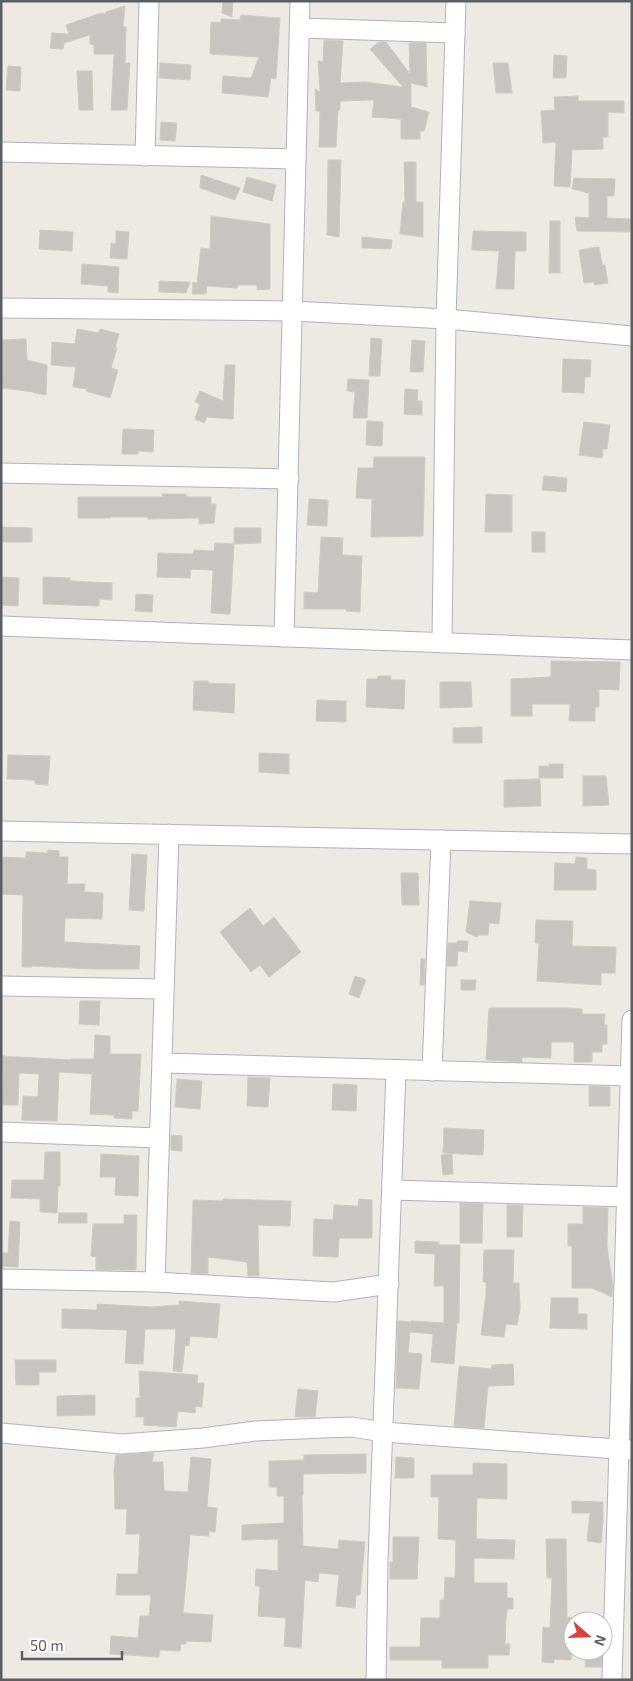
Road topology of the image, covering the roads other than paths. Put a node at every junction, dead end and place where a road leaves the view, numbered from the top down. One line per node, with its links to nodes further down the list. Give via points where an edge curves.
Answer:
1 (149, 1): 7 (street)
2 (300, 1): 4 (street)
3 (456, 1): 5 (street)
4 (300, 28): 5 (street); 8 (street)
5 (455, 33): 11 (street)
6 (1, 152): 7 (street)
7 (146, 156): 8 (street)
8 (296, 159): 10 (street)
9 (1, 308): 10 (street)
10 (293, 311): 11 (street); 14 (street)
11 (446, 319): 12 (street); 17 (street)
12 (632, 336)
13 (1, 473): 14 (street)
14 (289, 478): 16 (street)
15 (1, 626): 16 (street)
16 (284, 637): 17 (street)
17 (442, 643): 18 (street)
18 (632, 650)
19 (1, 831): 20 (street)
20 (169, 834): 21 (street); 24 (street)
21 (441, 840): 22 (street); 28 (street)
22 (632, 844)
23 (1, 986): 24 (street)
24 (164, 989): 26 (street)
25 (632, 1020): 29 (street)
26 (162, 1063): 27 (street); 31 (street)
27 (396, 1070): 28 (street); 32 (street)
28 (432, 1071): 29 (street)
29 (630, 1076): 33 (street)
30 (1, 1132): 31 (street)
31 (159, 1138): 35 (street)
32 (392, 1190): 33 (street); 36 (street)
33 (626, 1197): 37 (street)
34 (1, 1279): 35 (street)
35 (155, 1282): 36 (street, via 334,1292)
36 (389, 1284): 38 (street)
37 (628, 1298): 40 (street)
38 (383, 1432): 39 (street, via 352,1427 256,1431 122,1444); 40 (street); 41 (street)
39 (1, 1433)
40 (625, 1450): 42 (street)
41 (376, 1680)
42 (612, 1680)

